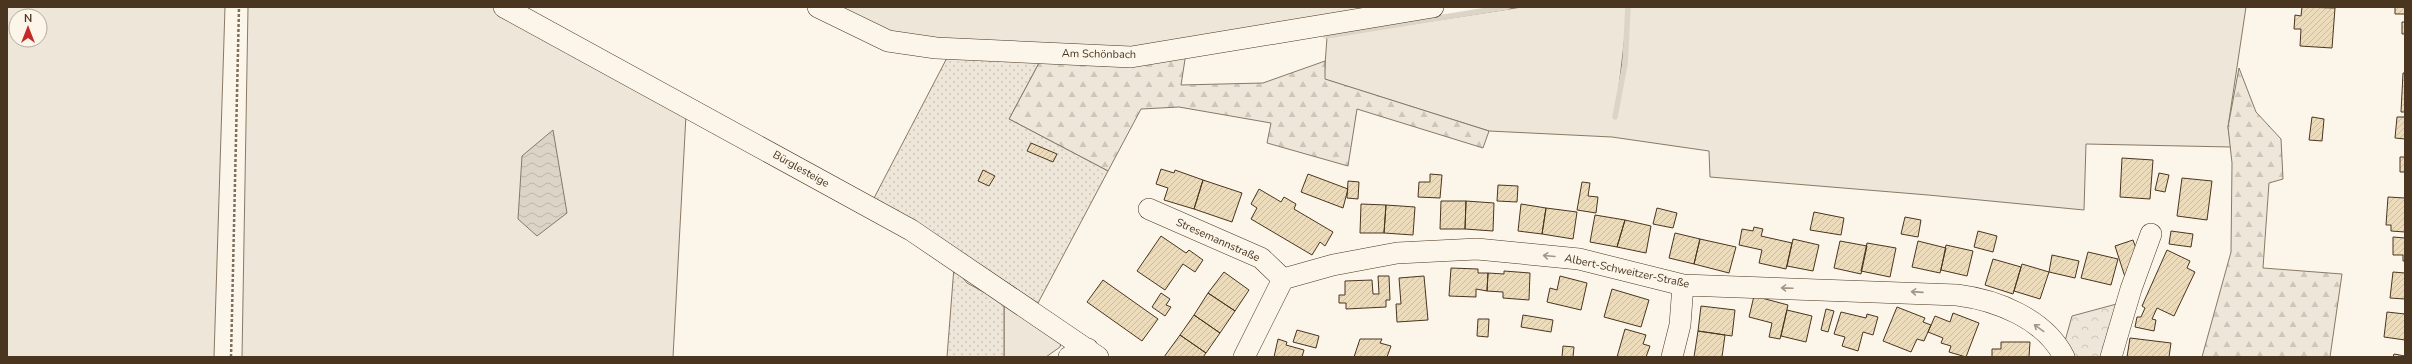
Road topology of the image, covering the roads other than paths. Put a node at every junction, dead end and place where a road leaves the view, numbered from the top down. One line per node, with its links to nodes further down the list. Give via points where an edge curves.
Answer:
1 (504, 7): 8 (street, Bürglesteige, via 911,230)
2 (818, 7): 3 (street, Am Schönbach, via 888,41 936,48 1132,57)
3 (1433, 7)
4 (1149, 209): 6 (street, Stresemannstraße, via 1261,258)
5 (2151, 234): 13 (street, via 2131,289)
6 (1283, 279): 7 (street, Albert-Schweitzer-Straße, one-way to 6, via 1579,259 1477,249 1397,253 1333,265); 10 (street)
7 (1683, 285): 11 (street, via 1680,325); 12 (street, Albert-Schweitzer-Straße, one-way to 7, via 2056,342 2038,327 2013,311 1982,298 1906,292)
8 (1093, 353): 9 (street, Bürglesteige)
9 (1070, 357)
10 (1244, 357)
11 (1672, 357)
12 (2064, 357)
13 (2111, 357)

